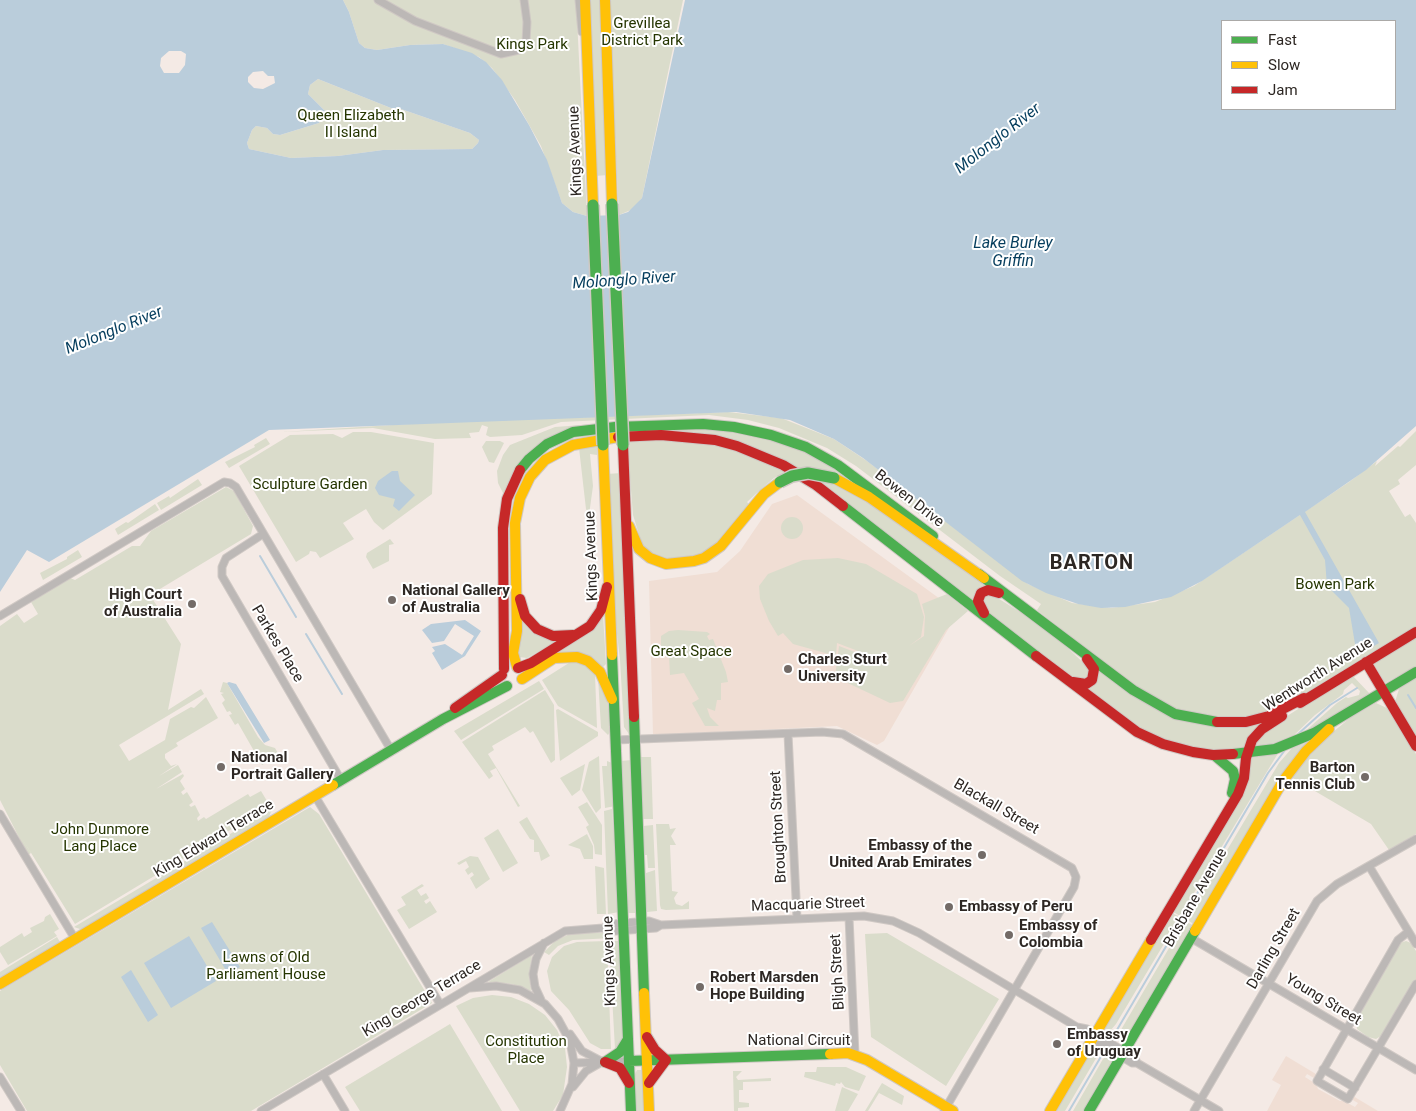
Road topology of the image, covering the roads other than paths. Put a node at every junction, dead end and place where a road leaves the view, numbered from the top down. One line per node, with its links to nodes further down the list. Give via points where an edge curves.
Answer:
1 (378, 0): 2 (street, via 415,21 503,54 519,50 526,42)
2 (524, 0)
3 (579, 0): 6 (street, via 581,29)
4 (585, 0): 6 (main road, Kings Avenue)
5 (605, 0): 7 (main road, bridge)
6 (587, 46): 10 (main road, Kings Avenue, bridge)
7 (626, 516): 9 (main road, bridge, via 638,547 647,556 666,564 694,561 721,546 764,494 792,476 808,473 834,478 868,497); 29 (main road)
8 (263, 534): 13 (street, via 236,488 224,482); 31 (street); 34 (street, Parkes Place, via 226,558 222,576)
9 (984, 578): 12 (main road, Bowen Drive); 21 (main road, Bowen Drive, via 838,464 788,440 740,428 686,424 573,432 547,444 528,459 507,499 503,525)
10 (608, 580): 15 (main road, King Edward Terrace, via 599,615); 25 (main road, Kings Avenue)
11 (517, 581): 14 (main road, via 516,512 524,488 537,468 558,451 573,445 646,435 688,436 715,440 783,465 816,485); 15 (main road, via 522,609 533,626 557,636); 19 (main road, via 517,631 513,653)
12 (1014, 599): 14 (main road, via 990,590 983,591 978,601); 17 (main road, Bowen Drive)
13 (0, 616)
14 (986, 616): 22 (main road)
15 (580, 632): 19 (main road, King Edward Terrace)
16 (1416, 632): 18 (main road, Wentworth Avenue)
17 (1082, 652): 22 (main road, via 1094,669 1092,680 1084,684); 24 (main road, Bowen Drive, via 1152,703 1191,719 1222,723 1252,721 1275,714)
18 (1366, 662): 23 (main road); 24 (main road, Wentworth Avenue)
19 (519, 671): 21 (main road, King Edward Terrace, via 509,666); 21 (main road, King Edward Terrace, via 516,686); 25 (main road, King Edward Terrace, via 530,671 554,658 577,657 588,661 600,672)
20 (1416, 672): 23 (main road)
21 (504, 677): 31 (main road, King Edward Terrace)
22 (1067, 679): 33 (main road, via 1137,732 1163,744)
23 (1383, 692): 26 (main road); 30 (main road)
24 (1304, 698): 32 (main road, Wentworth Avenue, via 1258,733)
25 (614, 705): 28 (main road, Kings Avenue)
26 (1346, 713): 32 (main road, via 1298,740); 45 (main road, Brisbane Avenue, via 1306,751 1282,781)
27 (788, 734): 29 (street, Blackall Street); 41 (street, Broughton Street); 53 (street, Blackall Street, via 831,732 851,737 1071,867 1076,877 1074,887)
28 (615, 740): 29 (street, Blackall Street); 43 (main road, Kings Avenue)
29 (636, 740): 42 (main road)
30 (1416, 746)
31 (391, 750): 34 (main road, King Edward Terrace)
32 (1247, 754): 33 (main road); 36 (main road, Wentworth Avenue, via 1240,790)
33 (1213, 755): 36 (main road, via 1229,766 1235,776)
34 (342, 775): 35 (main road, King Edward Terrace)
35 (315, 796): 46 (main road, King Edward Terrace); 54 (street)
36 (1227, 809): 60 (main road, Brisbane Avenue)
37 (0, 814): 46 (street)
38 (1416, 839): 39 (street, Darling Street)
39 (1369, 866): 44 (street); 50 (street, Darling Street, via 1337,884 1318,901)
40 (849, 917): 41 (street, Macquarie Street); 53 (street, Macquarie Street, via 876,917 906,926); 63 (street, Bligh Street)
41 (797, 919): 42 (street, Macquarie Street, via 662,925 654,921)
42 (642, 926): 43 (street, Macquarie Street); 58 (main road)
43 (623, 927): 47 (street, King George Terrace, via 568,930); 59 (main road, Kings Avenue)
44 (1408, 932): 48 (street); 57 (street, via 1398,940)
45 (1191, 938): 50 (street, Young Street); 62 (main road, Brisbane Avenue)
46 (75, 939): 49 (main road, King Edward Terrace)
47 (544, 941): 52 (street, King George Terrace); 55 (street, via 534,963 533,976 536,991)
48 (1416, 944)
49 (0, 984)
50 (1269, 984): 57 (street, Young Street); 77 (street, Darling Street)
51 (1416, 984): 61 (street)
52 (467, 988): 54 (street, King George Terrace); 55 (street, via 508,987)
53 (1015, 990): 60 (street, Macquarie Street); 78 (street, Blackall Street)
54 (440, 1004): 71 (street, King George Terrace)
55 (545, 1004): 56 (street)
56 (563, 1026): 67 (street, via 583,1052); 68 (street, via 571,1044)
57 (1346, 1029): 61 (street, Young Street); 69 (street)
58 (647, 1037): 64 (main road); 65 (main road, via 652,1047)
59 (628, 1038): 66 (main road, Kings Avenue); 67 (main road, via 620,1052)
60 (1098, 1039): 62 (street, Macquarie Street); 85 (main road, Brisbane Avenue)
61 (1378, 1048): 70 (street, Young Street); 75 (street)
62 (1118, 1051): 77 (street, Macquarie Street, via 1135,1058 1137,1063); 86 (main road, Brisbane Avenue)
63 (855, 1055): 65 (main road, National Circuit); 78 (main road, National Circuit)
64 (648, 1060): 65 (main road, National Circuit); 66 (main road, National Circuit); 74 (main road)
65 (666, 1060): 74 (main road)
66 (629, 1061): 67 (street); 73 (main road, Kings Avenue)
67 (604, 1062): 68 (street); 73 (main road, via 620,1068); 76 (street, via 586,1071)
68 (574, 1063): 76 (street)
69 (1323, 1069): 75 (street); 75 (street, via 1316,1080 1348,1099)
70 (1416, 1070)
71 (322, 1074): 80 (street, King George Terrace); 81 (street)
72 (0, 1076): 79 (street)
73 (630, 1085): 83 (main road, Kings Avenue)
74 (648, 1085): 84 (main road)
75 (1355, 1088)
76 (570, 1091): 82 (street)
77 (1201, 1100): 87 (street, Darling Street); 88 (street, Macquarie Street)
78 (948, 1110)
79 (20, 1111)
80 (261, 1111)
81 (345, 1111)
82 (560, 1111)
83 (631, 1111)
84 (649, 1111)
85 (1050, 1111)
86 (1089, 1111)
87 (1194, 1111)
88 (1219, 1111)

